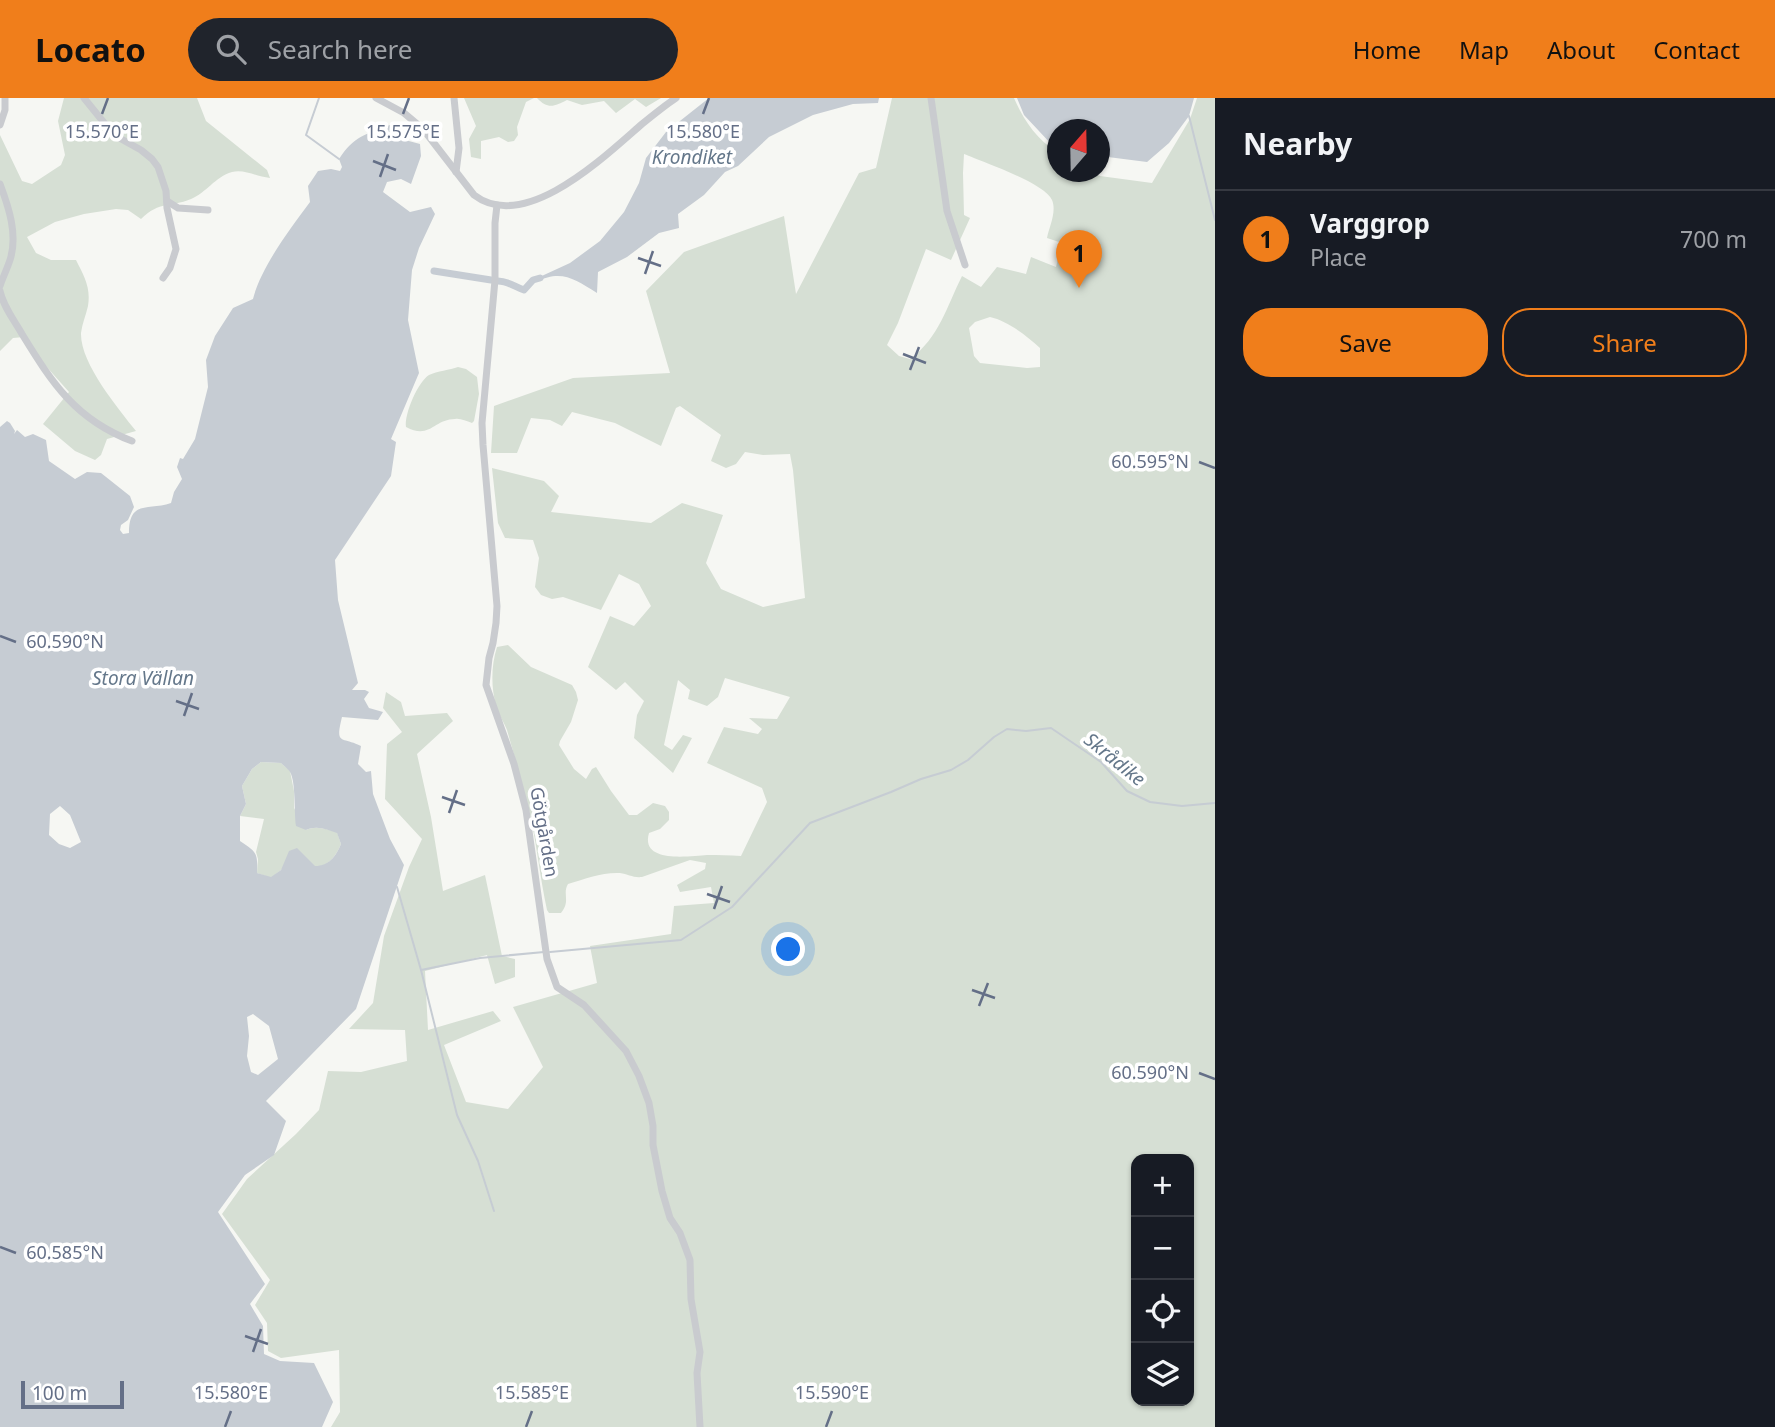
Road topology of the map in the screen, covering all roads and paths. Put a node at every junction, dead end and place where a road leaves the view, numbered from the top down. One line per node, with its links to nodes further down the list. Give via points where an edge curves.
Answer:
1 (5, 98): 7 (street)
2 (84, 98): 10 (street, via 114,135 152,159)
3 (376, 98): 8 (street, via 423,129)
4 (454, 98): 8 (street)
5 (676, 98): 11 (street, via 563,186 529,202)
6 (931, 98): 13 (street, via 947,211)
7 (0, 125)
8 (456, 172): 11 (street, via 474,195)
9 (0, 184): 15 (street, via 13,234)
10 (167, 201): 12 (street, via 178,208); 14 (street, via 176,249)
11 (497, 205): 17 (street, Götgården, via 482,423 497,606 486,685 526,810 547,959 557,987 584,1005 626,1051 649,1103 662,1191 690,1260 700,1352)
12 (208, 210)
13 (965, 265)
14 (163, 278)
15 (0, 288): 16 (street, via 6,307 65,397 90,419)
16 (132, 441)
17 (700, 1427)

